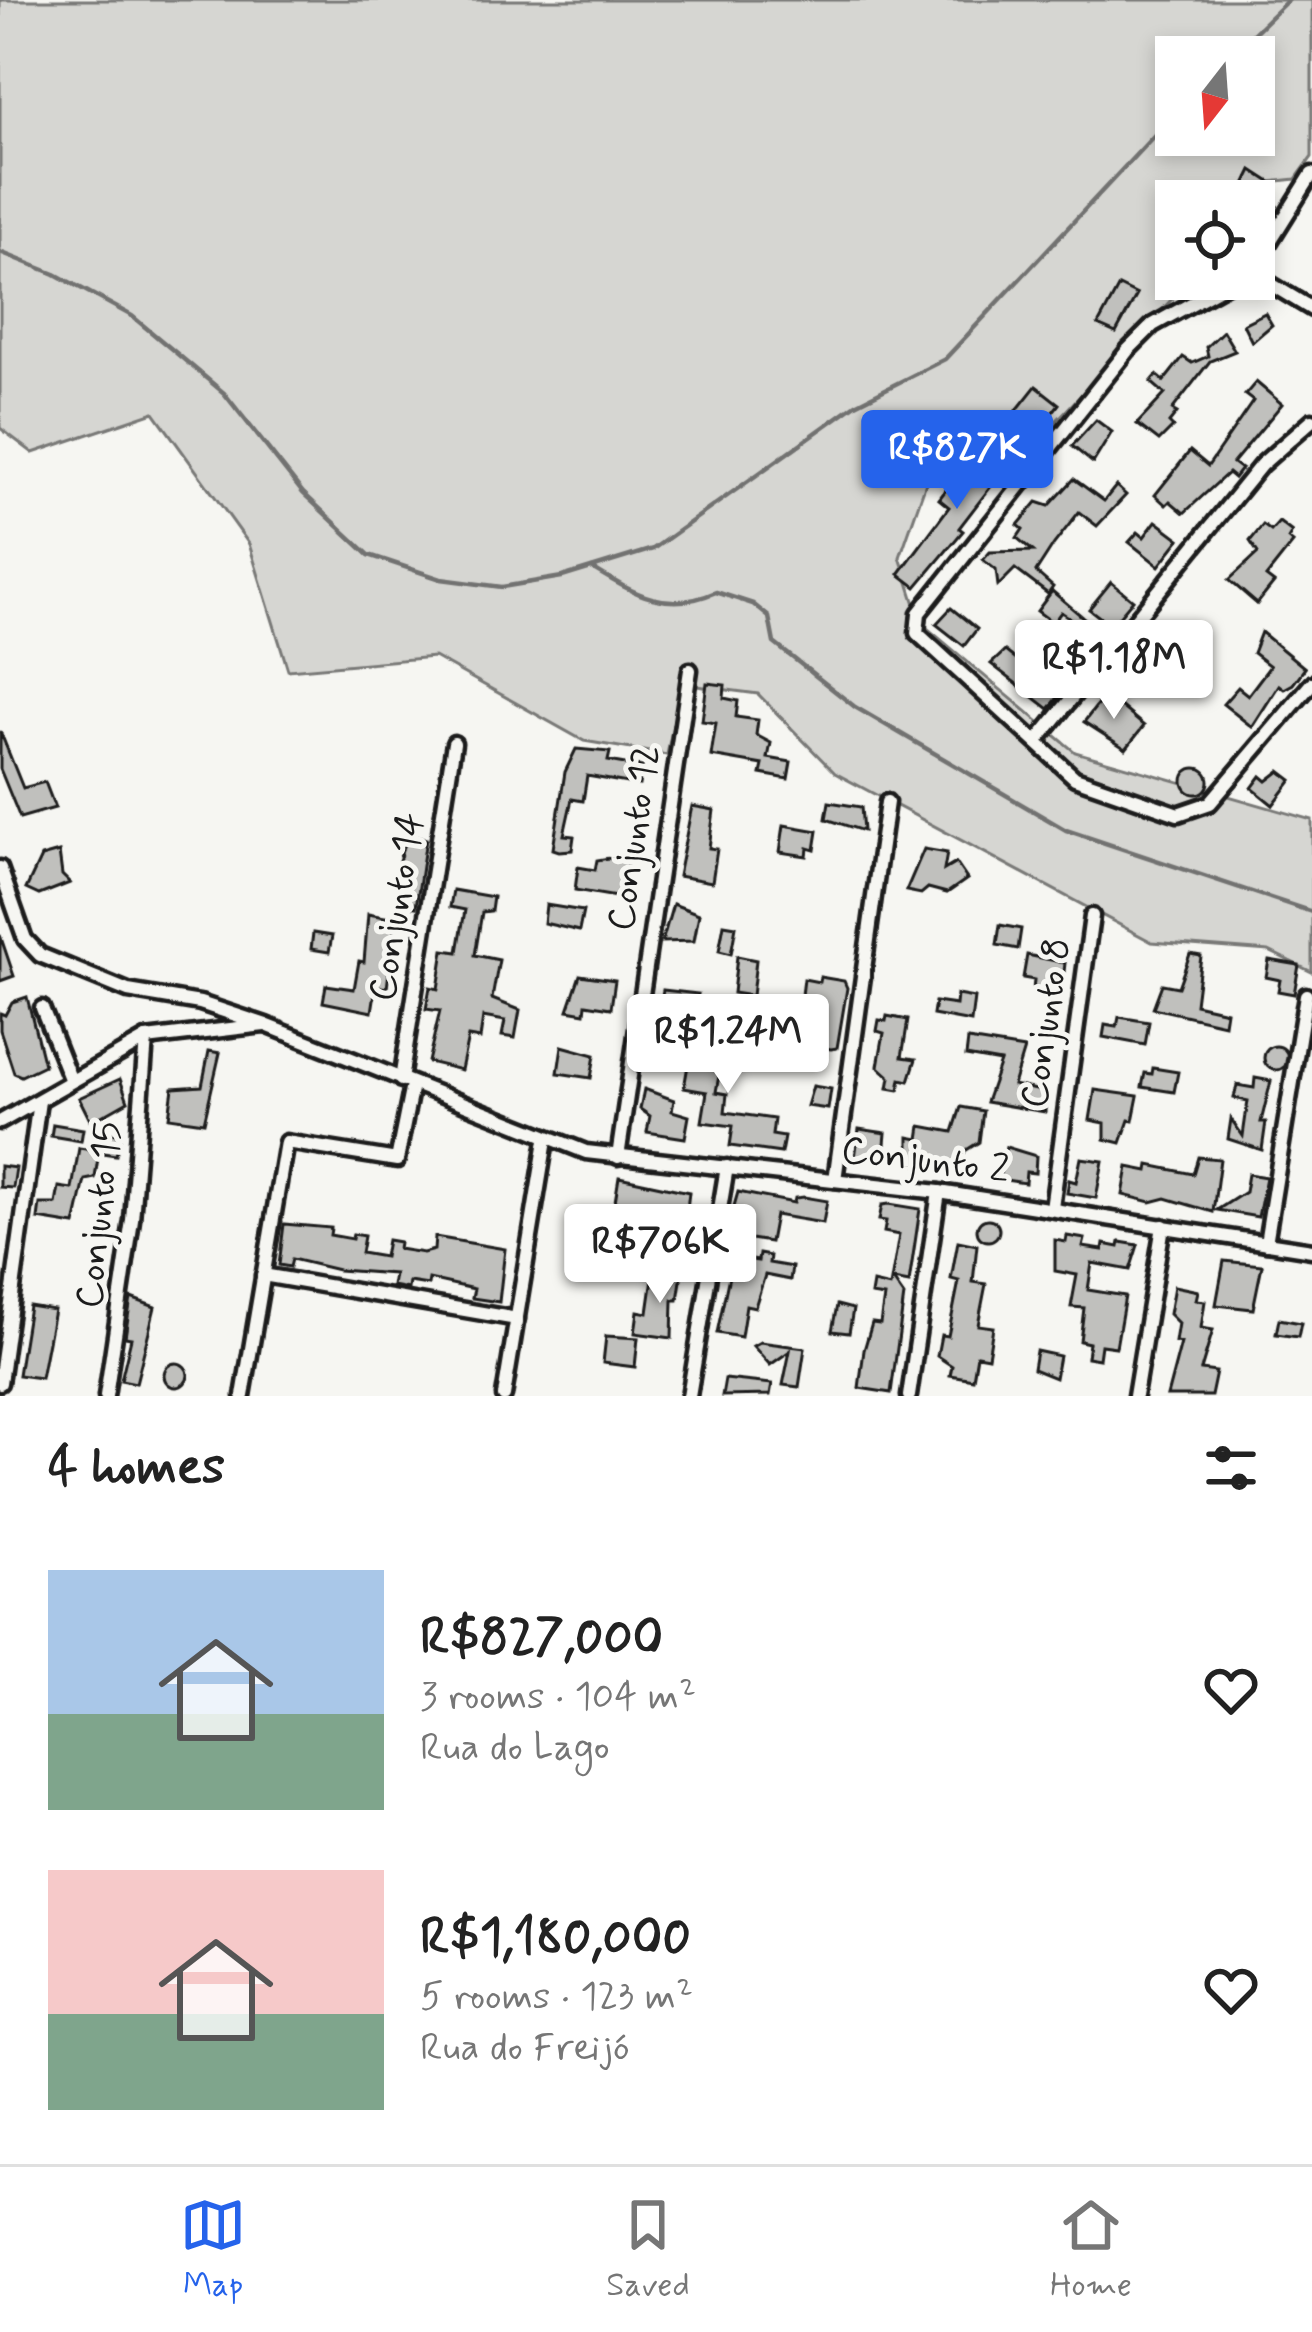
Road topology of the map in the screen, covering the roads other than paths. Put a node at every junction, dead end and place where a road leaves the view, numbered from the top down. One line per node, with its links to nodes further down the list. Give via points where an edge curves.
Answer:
1 (1312, 174): 2 (street)
2 (1275, 235)
3 (1275, 284): 5 (street)
4 (1198, 300): 9 (street, via 1128,350 919,613 916,633 928,649)
5 (1312, 309)
6 (1312, 420): 9 (street, via 1262,465)
7 (690, 670): 23 (street, Conjunto 12)
8 (1312, 683): 9 (street, via 1195,812 1106,792 1075,778)
9 (1037, 741)
10 (454, 742): 19 (street, Conjunto 14)
11 (887, 802): 25 (street)
12 (0, 868): 16 (street, Conjunto 2, via 25,939 40,955 128,991)
13 (1092, 916): 27 (street, Conjunto 8)
14 (1306, 995): 29 (street)
15 (42, 1008): 18 (street)
16 (266, 1025): 17 (street); 19 (street, Conjunto 2)
17 (146, 1039): 18 (street); 34 (street, Conjunto 15)
18 (71, 1081): 20 (street)
19 (407, 1082): 22 (street, Conjunto 2); 31 (street, Conjunto 14, via 397,1160 286,1142)
20 (39, 1101): 21 (street); 33 (street, Conjunto 15)
21 (0, 1122)
22 (546, 1140): 23 (street, Conjunto 2); 32 (street)
23 (618, 1157): 24 (street, Conjunto 2)
24 (727, 1167): 25 (street, Conjunto 2); 37 (street)
25 (835, 1180): 26 (street, Conjunto 2)
26 (940, 1192): 27 (street, Conjunto 2); 38 (street)
27 (1052, 1208): 28 (street, Conjunto 2)
28 (1163, 1226): 29 (street, Conjunto 2); 39 (street)
29 (1266, 1243): 30 (street, Conjunto 2)
30 (1312, 1250)
31 (263, 1275): 32 (street); 35 (street)
32 (517, 1319): 36 (street)
33 (0, 1383)
34 (106, 1396)
35 (243, 1396)
36 (504, 1396)
37 (689, 1396)
38 (908, 1396)
39 (1135, 1396)

